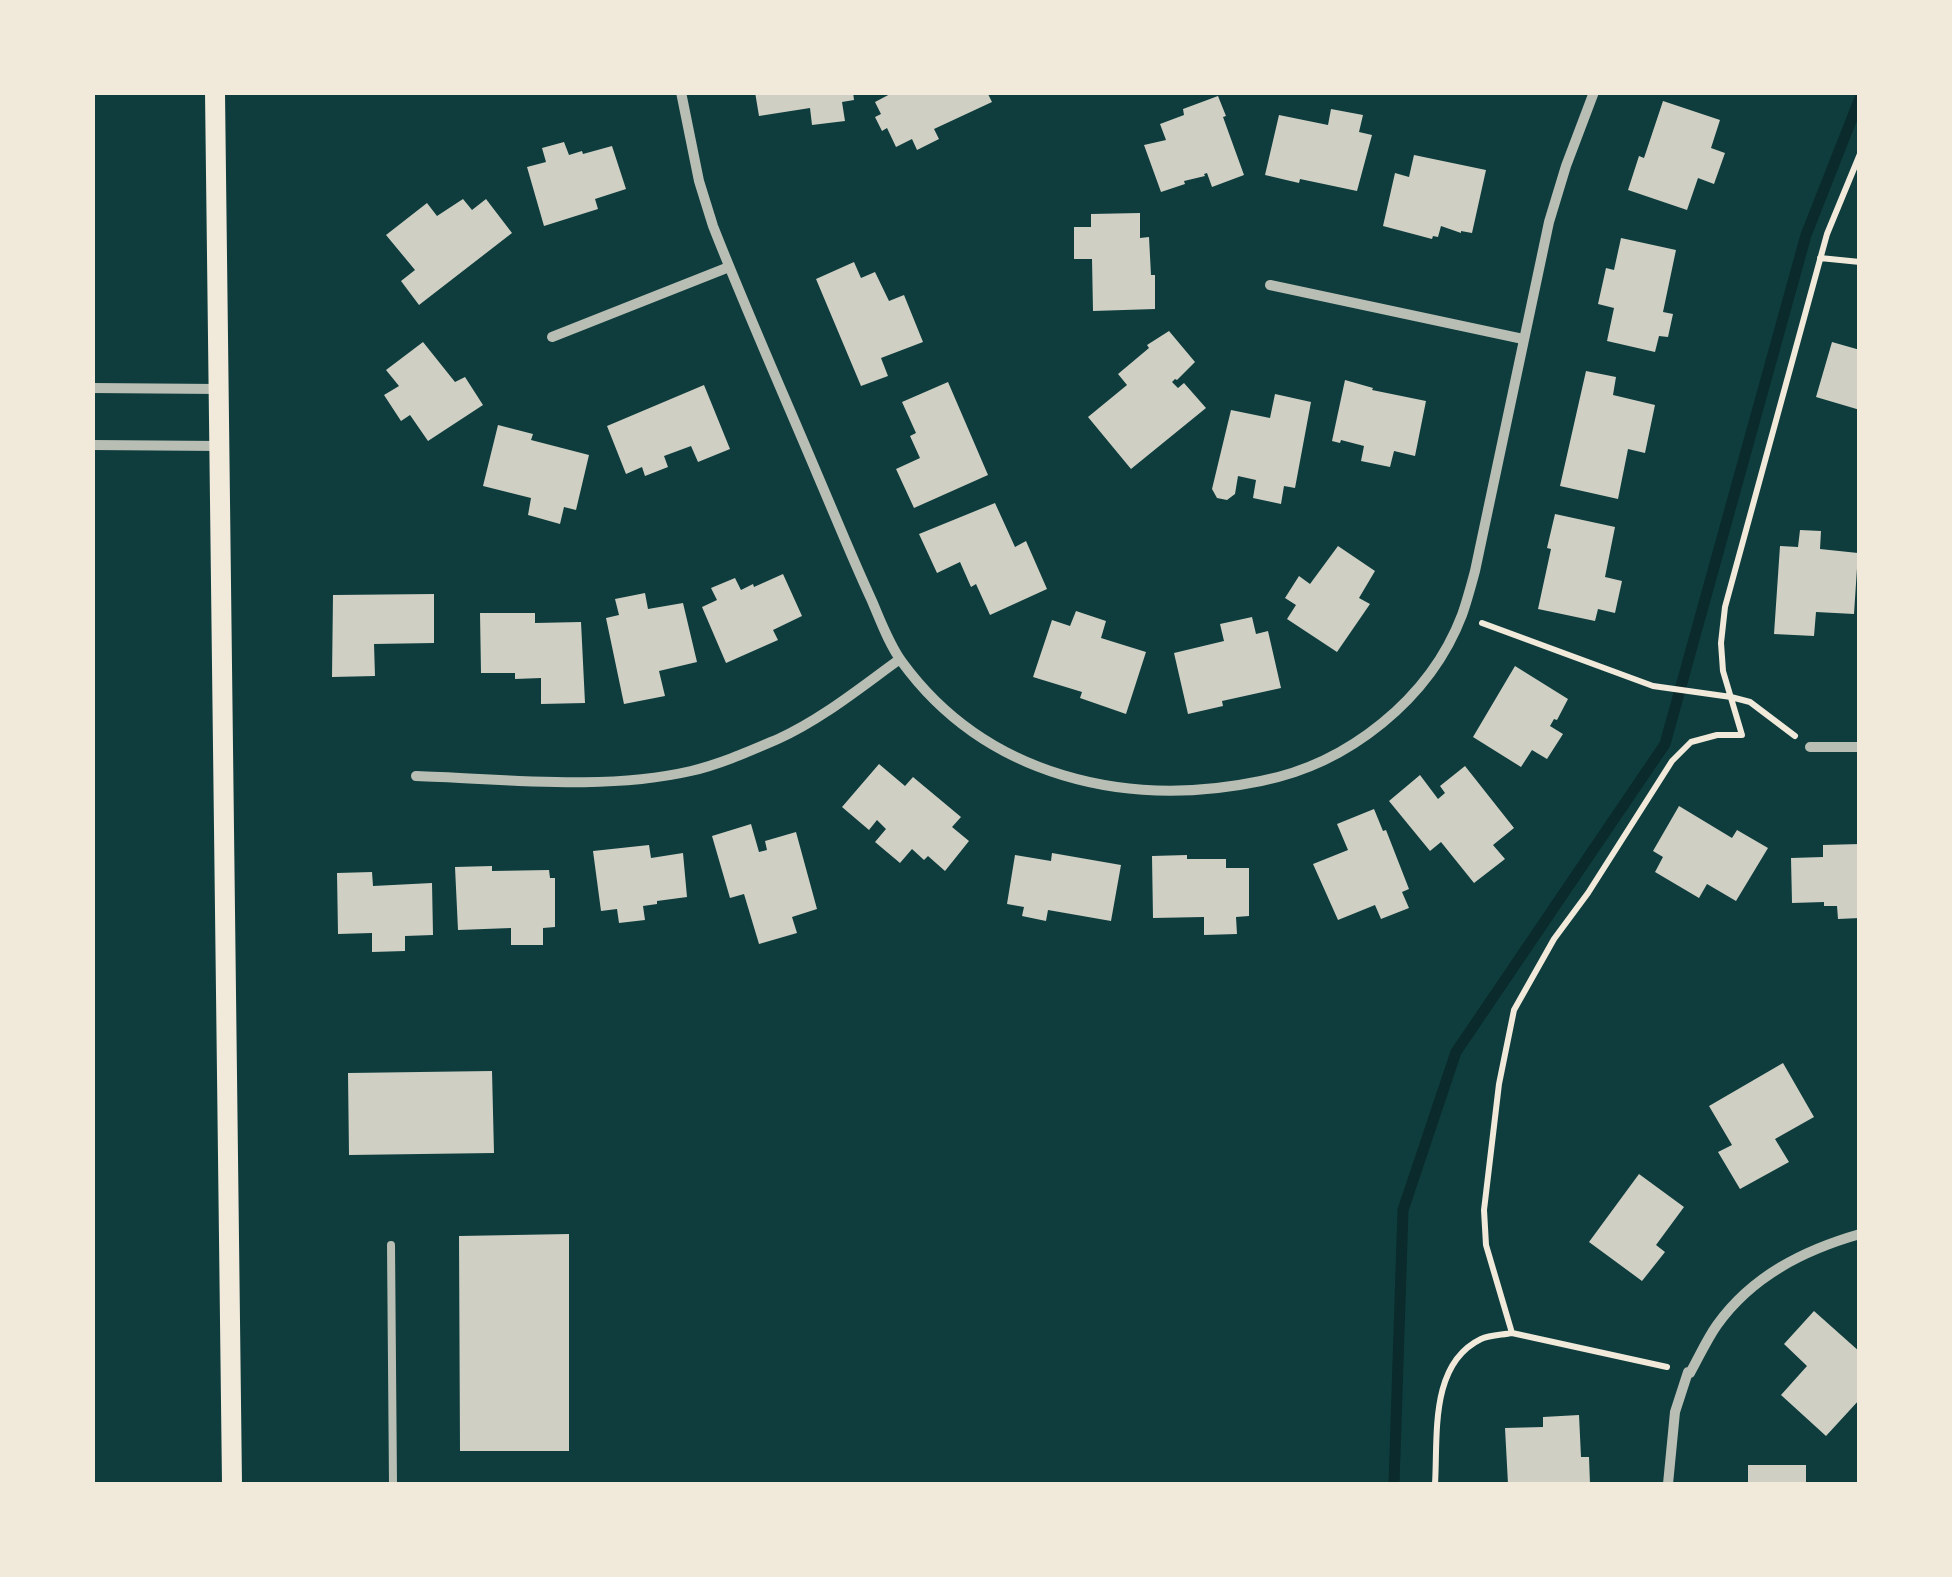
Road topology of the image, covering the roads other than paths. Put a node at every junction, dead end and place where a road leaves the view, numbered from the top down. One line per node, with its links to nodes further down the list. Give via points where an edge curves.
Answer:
1 (215, 92): 9 (main road)
2 (681, 92): 4 (street, via 699,181)
3 (1594, 92): 7 (street, via 1549,222)
4 (729, 267): 6 (street); 12 (street)
5 (1270, 285): 7 (street)
6 (552, 337)
7 (1522, 339): 12 (street, via 1462,616 1414,691 1354,744 1309,767 1240,786 1117,788 1075,780 989,742 956,719)
8 (92, 388): 9 (street)
9 (219, 389): 11 (main road)
10 (92, 444): 11 (street)
11 (220, 446): 18 (main road)
12 (900, 660): 15 (street, via 781,737 693,770 610,781)
13 (1860, 746): 14 (street)
14 (1810, 747)
15 (416, 776)
16 (1860, 1234): 20 (street, via 1783,1265 1748,1289 1717,1325 1688,1372 1675,1412)
17 (391, 1245): 19 (lane)
18 (232, 1484)
19 (393, 1484)
20 (1668, 1484)

